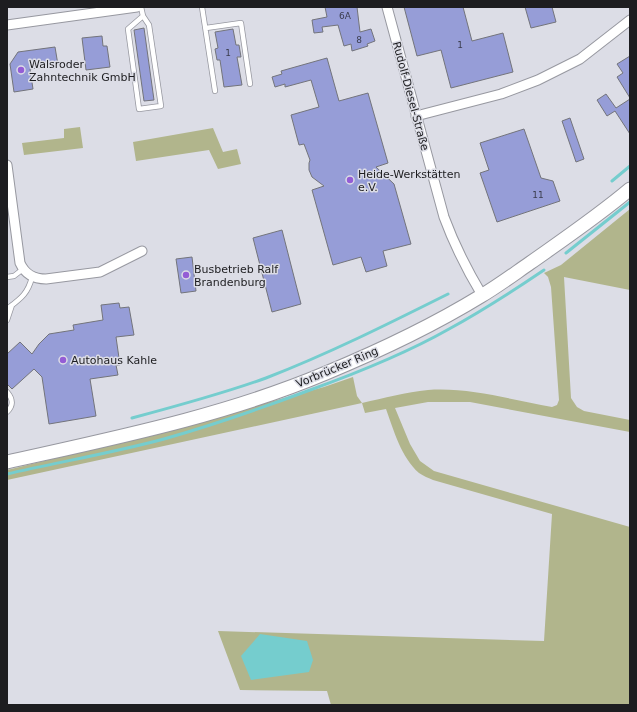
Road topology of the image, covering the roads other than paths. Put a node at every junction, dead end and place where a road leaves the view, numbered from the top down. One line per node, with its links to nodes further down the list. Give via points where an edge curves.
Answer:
1 (136, 7): 7 (street)
2 (141, 7): 5 (lane)
3 (202, 7): 8 (lane)
4 (387, 7): 11 (street, Rudolf-Diesel-Straße)
5 (143, 16): 5 (lane, via 149,25 161,106 139,109 128,29)
6 (630, 20): 11 (street, via 580,59 538,80 501,94)
7 (7, 25)
8 (206, 28): 9 (lane, via 241,23); 10 (lane)
9 (250, 84)
10 (215, 91)
11 (416, 116): 18 (street, Rudolf-Diesel-Straße, via 451,236)
12 (7, 165): 15 (street, via 20,263)
13 (630, 189): 18 (main road, Vorbrücker Ring, via 604,211)
14 (142, 251): 16 (street, via 100,272 46,279)
15 (23, 269): 16 (street); 17 (lane)
16 (32, 277): 19 (lane, via 25,294)
17 (7, 278)
18 (482, 295): 24 (main road, Vorbrücker Ring, via 403,338 326,373 278,391 135,433)
19 (12, 305): 20 (lane); 21 (lane)
20 (7, 309)
21 (7, 320)
22 (7, 392): 23 (lane, via 12,402)
23 (7, 412)
24 (7, 462)

